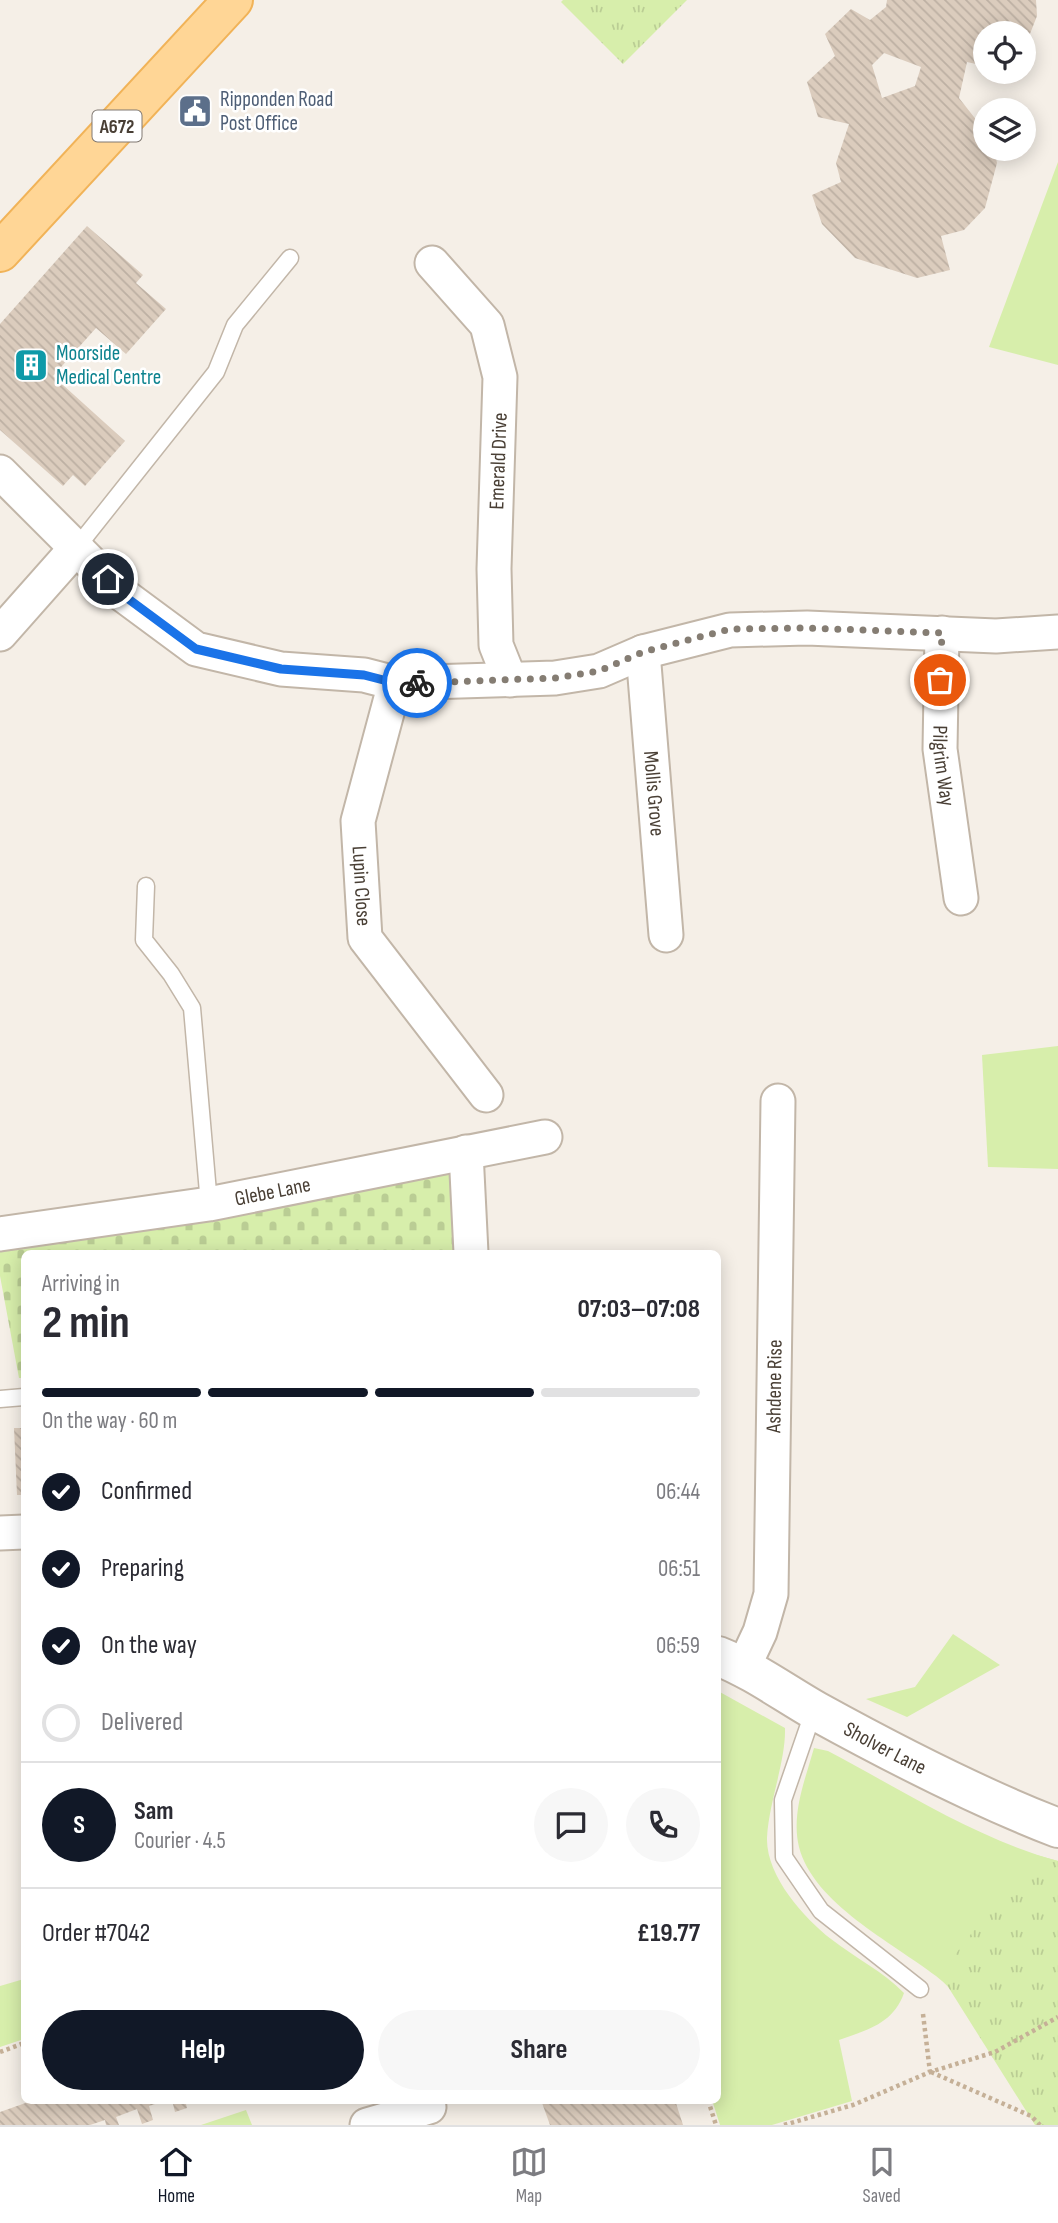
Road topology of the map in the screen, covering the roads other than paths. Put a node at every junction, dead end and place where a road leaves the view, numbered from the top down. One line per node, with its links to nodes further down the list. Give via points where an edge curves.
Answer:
1 (233, 0): 2 (main road, A672)
2 (0, 252)
3 (290, 258): 6 (lane, via 235,325 216,372)
4 (432, 263): 11 (street, Emerald Drive, via 487,325 500,377 496,645)
5 (0, 472): 6 (street)
6 (77, 547): 9 (street); 12 (street, via 123,595 196,649 281,669 364,675)
7 (1058, 632): 8 (street)
8 (942, 633): 10 (street, via 730,629); 14 (street, Pilgrim Way, via 940,748)
9 (0, 634)
10 (643, 652): 11 (street, via 599,671); 15 (street, Mollis Grove)
11 (510, 680): 12 (street)
12 (395, 683): 16 (street, Lupin Close, via 358,821 365,938)
13 (146, 886): 20 (lane, via 144,940 192,1008)
14 (961, 898)
15 (666, 935)
16 (486, 1095)
17 (778, 1101): 27 (street, Ashdene Rise, via 771,1594 760,1632)
18 (545, 1137): 19 (street, Glebe Lane)
19 (466, 1152): 20 (street, Glebe Lane); 22 (street)
20 (209, 1204): 21 (street, Glebe Lane)
21 (0, 1234)
22 (471, 1250)
23 (21, 1397): 24 (lane)
24 (0, 1399)
25 (21, 1532): 26 (street)
26 (0, 1534)
27 (731, 1661): 28 (street, Sholver Lane)
28 (814, 1710): 29 (street, Sholver Lane, via 980,1795); 30 (lane, via 783,1800 784,1857 821,1911)
29 (1058, 1828)
30 (920, 1989)
31 (432, 2111): 32 (street)
32 (367, 2125)

